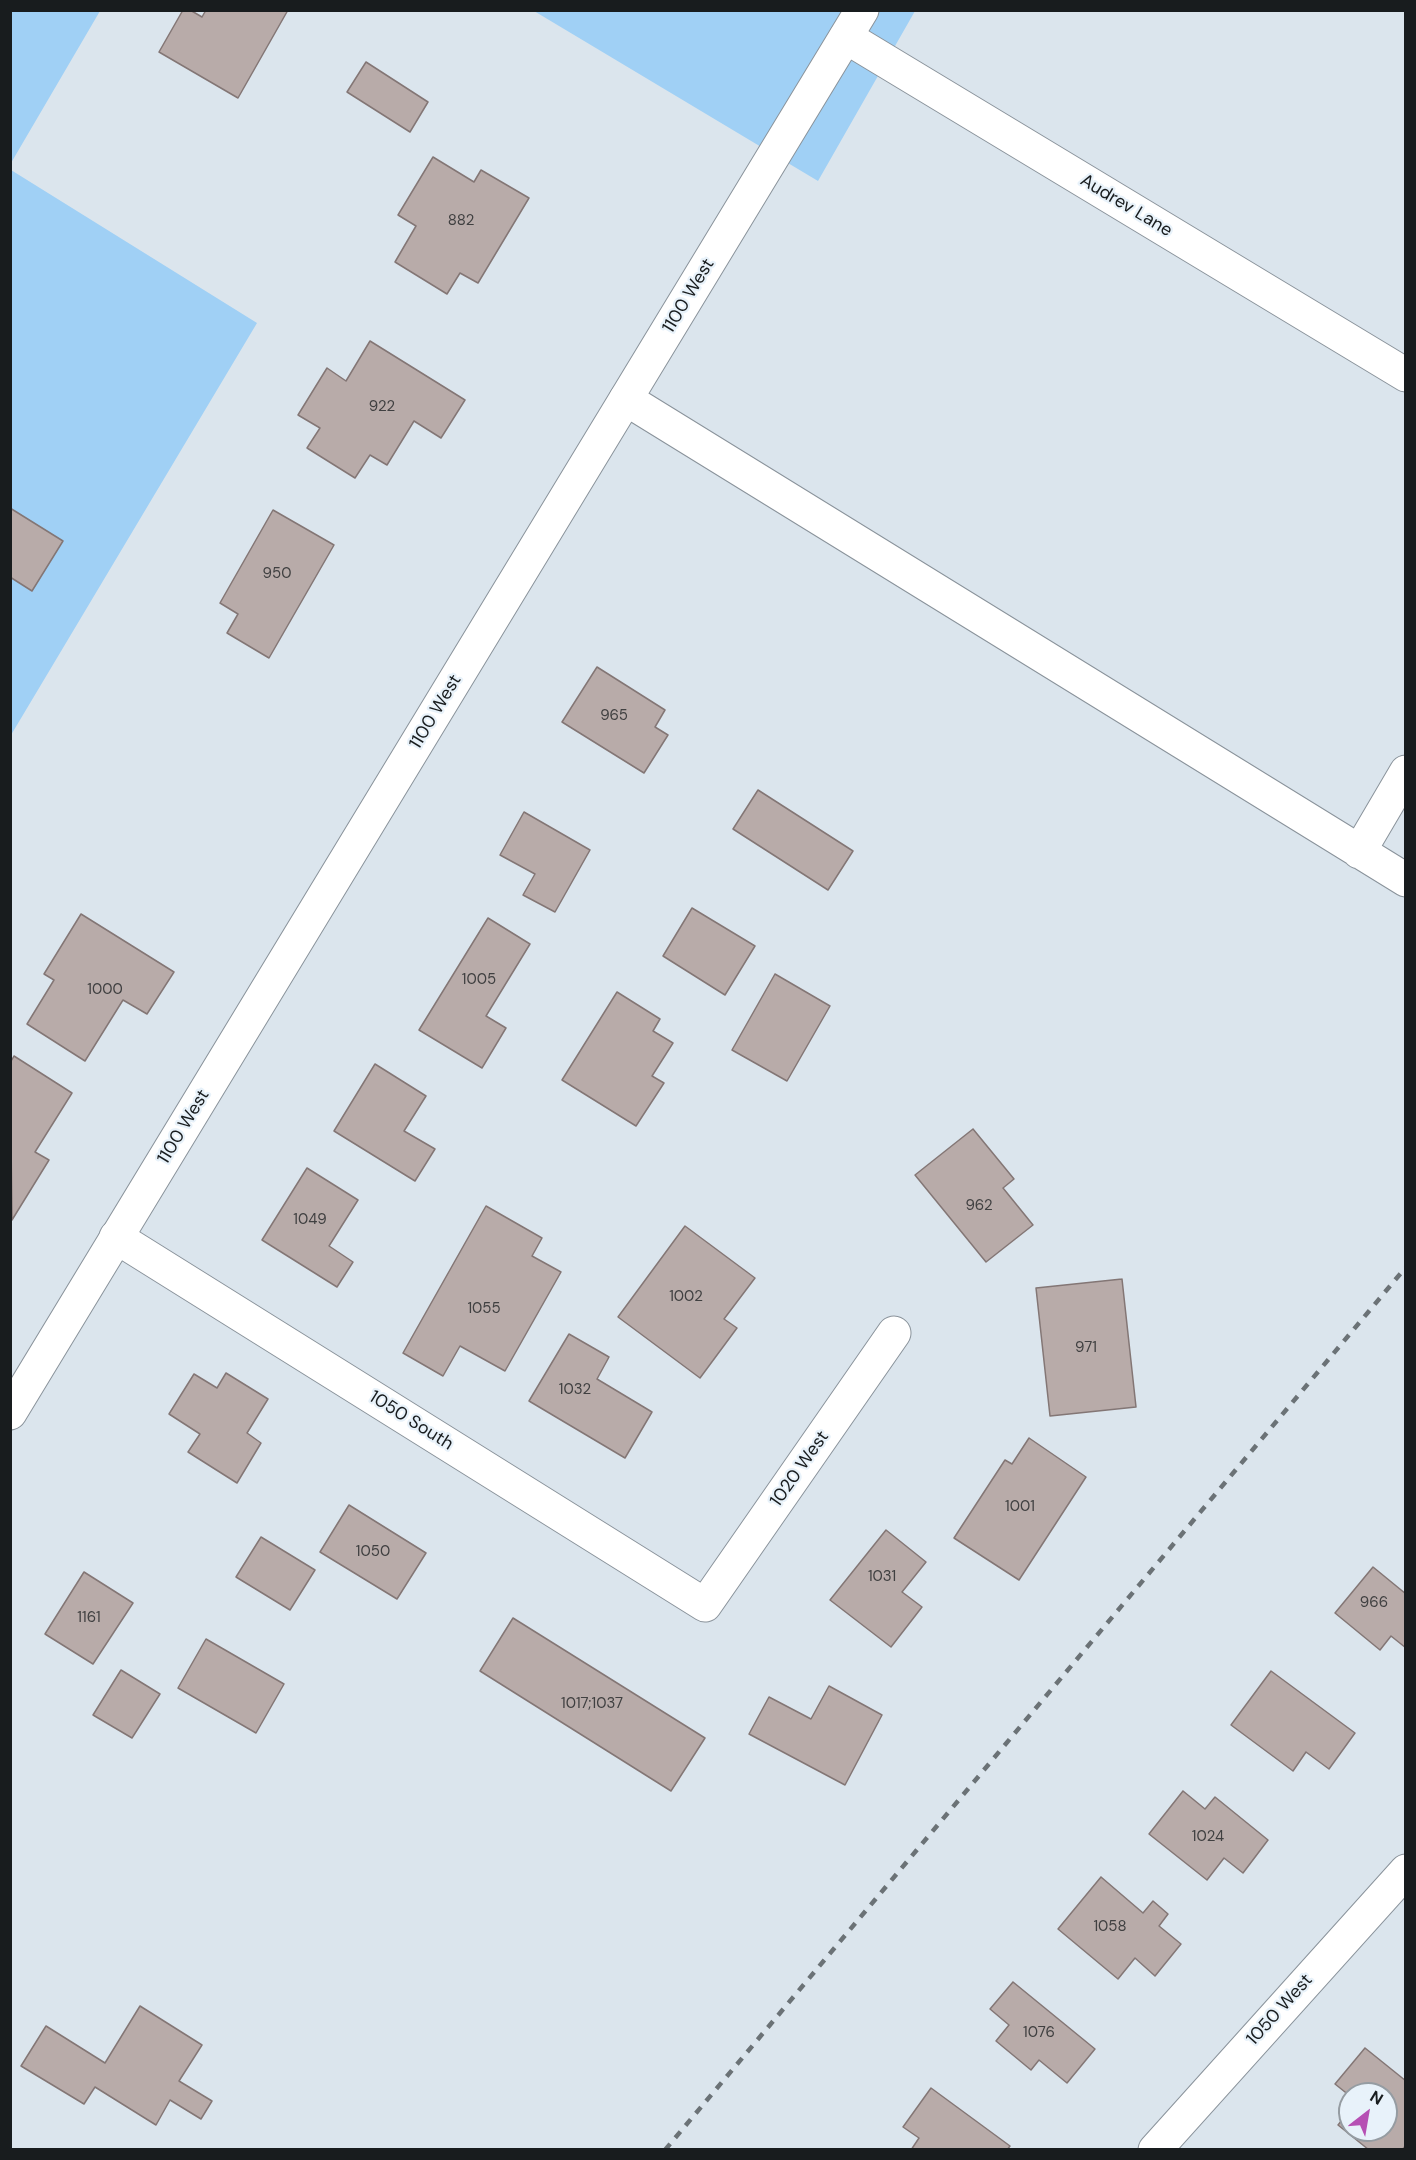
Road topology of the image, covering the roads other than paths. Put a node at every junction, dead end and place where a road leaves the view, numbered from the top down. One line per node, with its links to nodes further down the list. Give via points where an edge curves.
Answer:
1 (854, 24): 2 (street, Audrev Lane); 3 (street, 1100 West)
2 (1406, 375)
3 (626, 399): 5 (street); 7 (street, 1100 West)
4 (1406, 772): 5 (street)
5 (1359, 852): 6 (street)
6 (1406, 880)
7 (116, 1238): 9 (street, 1100 West); 10 (street, 1050 South)
8 (894, 1333): 10 (street, 1020 West)
9 (10, 1413)
10 (705, 1605)
11 (1406, 1870): 12 (street, 1050 West)
12 (1155, 2150)

